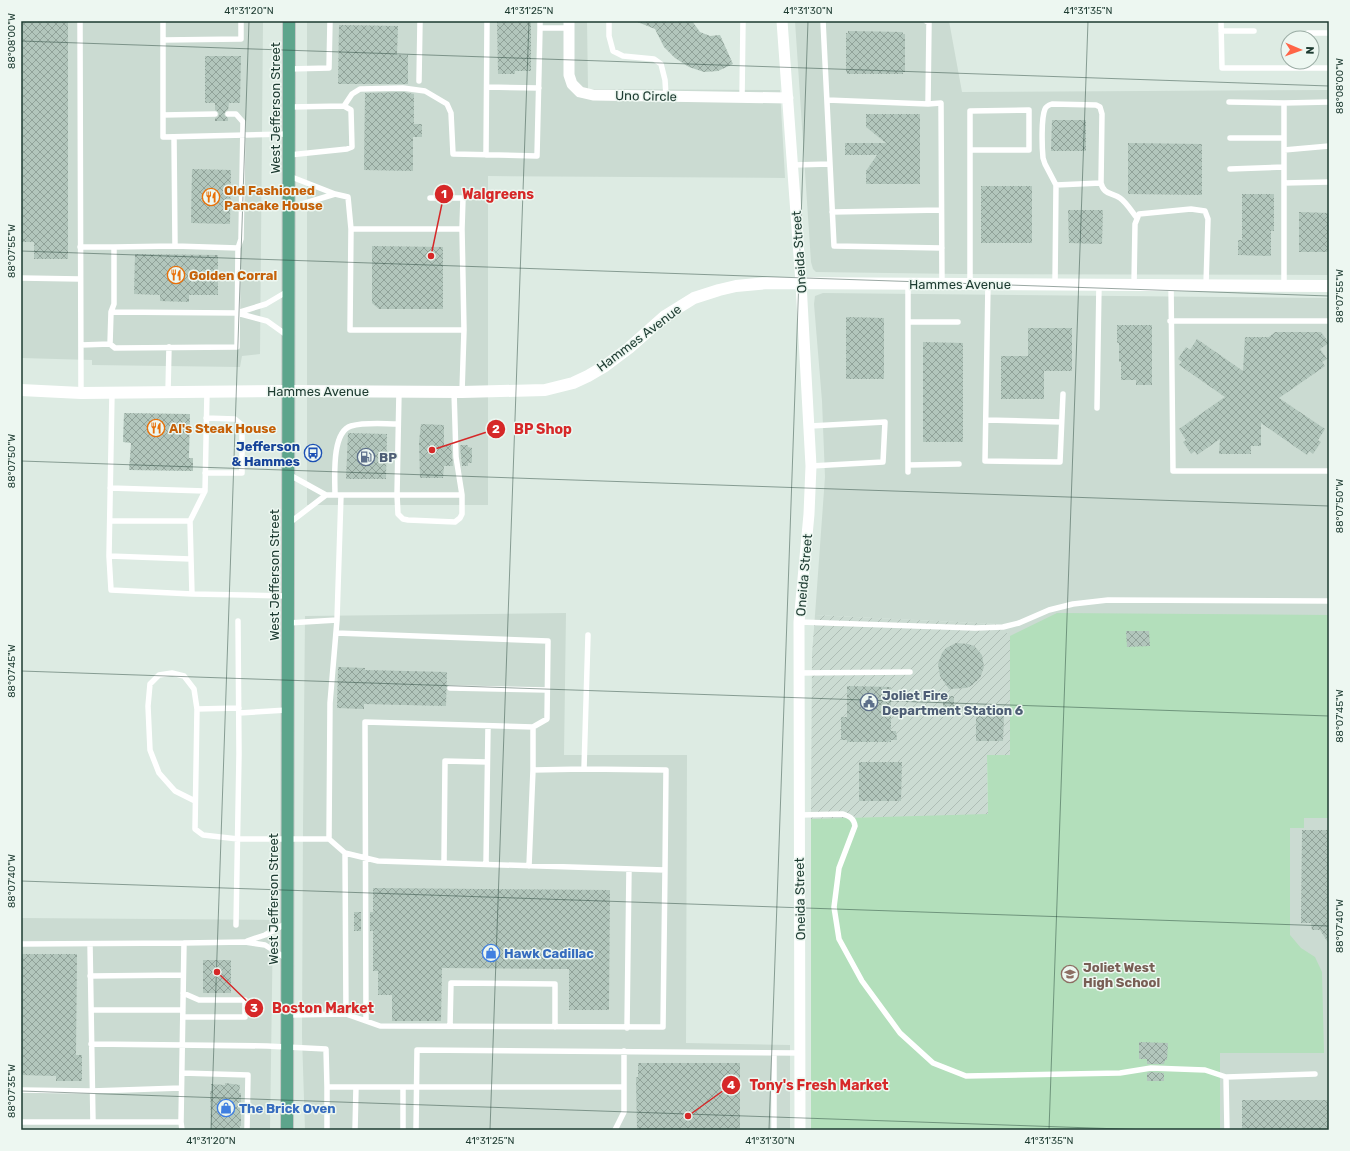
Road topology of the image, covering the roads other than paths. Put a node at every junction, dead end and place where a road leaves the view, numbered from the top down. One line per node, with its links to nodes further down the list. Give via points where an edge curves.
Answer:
1 (80, 21): 66 (lane)
2 (163, 21): 19 (lane)
3 (241, 21): 19 (lane, via 241,39)
4 (288, 21): 21 (main road, West Jefferson Street)
5 (330, 21): 21 (lane, via 329,68)
6 (420, 21): 22 (lane)
7 (487, 21): 23 (lane)
8 (540, 21): 16 (lane)
9 (609, 21): 25 (lane, via 608,36 613,51 623,56 654,59 661,64)
10 (743, 21): 26 (lane)
11 (782, 21): 27 (street, Oneida Street)
12 (823, 21): 28 (lane)
13 (926, 21): 32 (lane, via 929,23)
14 (1221, 21): 17 (lane)
15 (569, 25): 16 (lane); 25 (street, Uno Circle, via 569,75 572,84 580,92 593,95)
16 (540, 28): 24 (lane)
17 (1221, 31): 18 (lane); 20 (lane, via 1222,68)
18 (1254, 31)
19 (163, 40): 37 (lane)
20 (1329, 68)
21 (288, 69): 34 (main road, West Jefferson Street)
22 (419, 81)
23 (487, 87): 24 (lane); 47 (lane)
24 (539, 88): 47 (lane, via 537,156)
25 (666, 96): 26 (street, Uno Circle)
26 (742, 97): 27 (street, Uno Circle)
27 (788, 98): 49 (street, Oneida Street)
28 (827, 100): 32 (lane); 48 (lane)
29 (1229, 102): 30 (lane)
30 (1284, 102): 31 (lane); 42 (lane)
31 (1329, 102)
32 (928, 104): 60 (lane, via 940,103)
33 (344, 106): 34 (lane); 46 (lane, via 351,110 352,147); 47 (lane, via 352,94 360,89 425,90 447,104 451,113 452,154)
34 (289, 107): 38 (main road, West Jefferson Street)
35 (215, 114): 37 (lane)
36 (228, 114): 39 (lane, via 236,114 243,122)
37 (163, 115): 40 (lane, via 163,137)
38 (288, 134): 39 (lane); 46 (main road, West Jefferson Street)
39 (243, 135): 40 (lane); 68 (lane, via 241,239)
40 (174, 137): 65 (lane)
41 (1230, 138): 42 (lane)
42 (1284, 138): 45 (lane)
43 (1329, 146): 45 (lane)
44 (970, 150): 44 (lane, via 970,111 1029,110 1029,150); 75 (lane)
45 (1284, 150): 50 (lane)
46 (288, 155): 52 (main road, West Jefferson Street)
47 (486, 155)
48 (830, 164): 49 (lane); 61 (lane)
49 (792, 165): 72 (street, Oneida Street)
50 (1284, 167): 51 (lane); 55 (lane)
51 (1230, 169)
52 (289, 176): 57 (lane); 59 (main road, West Jefferson Street)
53 (1329, 182): 55 (lane)
54 (1101, 183): 56 (lane); 56 (lane, via 1100,107 1090,104 1052,104 1048,105 1044,112 1042,150 1045,164); 62 (lane, via 1104,191 1119,198)
55 (1284, 183): 82 (lane)
56 (1056, 184): 77 (lane)
57 (335, 194): 59 (lane); 63 (lane, via 348,197)
58 (430, 198): 64 (lane, via 463,198)
59 (288, 208): 84 (main road, West Jefferson Street)
60 (941, 210): 61 (lane); 69 (lane)
61 (832, 212): 69 (lane, via 834,246)
62 (1137, 218): 79 (lane); 81 (lane, via 1139,214 1154,212 1191,209 1205,211 1208,218)
63 (350, 229): 64 (lane); 91 (lane, via 350,330)
64 (462, 229): 91 (lane)
65 (174, 246): 67 (lane); 68 (lane)
66 (80, 247): 67 (lane); 71 (lane)
67 (114, 247): 85 (lane, via 114,304)
68 (238, 248): 86 (lane)
69 (942, 248): 74 (lane)
70 (21, 278): 71 (lane)
71 (80, 279): 94 (lane)
72 (802, 283): 73 (street, Hammes Avenue); 101 (street, Hammes Avenue, via 736,286 694,298 665,316 606,366 573,383 545,390); 110 (street, Oneida Street)
73 (908, 284): 74 (street, Hammes Avenue); 89 (lane)
74 (942, 284): 75 (street, Hammes Avenue)
75 (970, 284): 76 (street, Hammes Avenue)
76 (988, 284): 77 (street, Hammes Avenue); 107 (lane)
77 (1055, 285): 78 (street, Hammes Avenue)
78 (1099, 285): 79 (street, Hammes Avenue); 105 (lane)
79 (1134, 285): 80 (street, Hammes Avenue)
80 (1171, 285): 81 (street, Hammes Avenue); 87 (lane)
81 (1206, 286): 82 (street, Hammes Avenue)
82 (1284, 286): 83 (street, Hammes Avenue)
83 (1329, 286)
84 (288, 290): 86 (lane, via 266,304); 92 (main road, West Jefferson Street)
85 (111, 312): 86 (lane); 93 (lane)
86 (237, 314): 92 (lane, via 267,321); 95 (lane, via 237,348)
87 (1170, 321): 88 (lane); 114 (lane, via 1173,471)
88 (1329, 321)
89 (908, 322): 90 (lane); 112 (lane)
90 (958, 322)
91 (464, 330): 101 (lane)
92 (288, 336): 97 (main road, West Jefferson Street)
93 (110, 344): 94 (lane); 95 (lane, via 115,348)
94 (80, 345): 102 (lane)
95 (169, 347): 98 (lane)
96 (21, 390): 102 (street, Hammes Avenue)
97 (288, 391): 99 (street, Hammes Avenue); 100 (street, Hammes Avenue); 117 (main road, West Jefferson Street)
98 (168, 392): 99 (street, Hammes Avenue); 103 (street, Hammes Avenue)
99 (207, 392): 106 (lane)
100 (399, 392): 101 (street, Hammes Avenue); 109 (lane)
101 (458, 392): 124 (lane, via 456,456)
102 (81, 393): 103 (street, Hammes Avenue)
103 (112, 393): 118 (lane)
104 (1063, 394): 108 (lane)
105 (1097, 408)
106 (206, 418): 116 (lane); 116 (lane, via 235,419 242,425 242,473)
107 (986, 420): 108 (lane); 108 (lane, via 985,461 1060,462)
108 (1061, 422)
109 (398, 424): 121 (lane, via 350,426 345,431 339,439 335,455); 123 (lane)
110 (810, 426): 113 (street, Oneida Street); 113 (lane, via 885,422 883,462)
111 (958, 464): 112 (lane)
112 (908, 465): 115 (lane)
113 (811, 466): 135 (street, Oneida Street)
114 (1329, 471)
115 (908, 472)
116 (205, 473): 119 (lane)
117 (288, 474): 120 (lane); 127 (main road, West Jefferson Street)
118 (110, 488): 119 (lane); 125 (lane)
119 (205, 491): 126 (lane)
120 (326, 495): 121 (lane); 127 (lane)
121 (335, 495): 122 (lane)
122 (341, 495): 123 (lane); 133 (lane)
123 (397, 495): 124 (lane); 124 (lane, via 398,514 403,519 455,522 462,514)
124 (462, 495)
125 (110, 520): 126 (lane); 128 (lane)
126 (190, 521): 129 (lane)
127 (288, 524): 131 (main road, West Jefferson Street)
128 (109, 556): 129 (lane); 130 (lane, via 111,590)
129 (190, 559): 130 (lane)
130 (192, 594): 131 (lane)
131 (288, 596): 136 (main road, West Jefferson Street)
132 (1329, 601): 135 (lane, via 1108,600 1073,604 1003,627)
133 (337, 620): 136 (lane); 137 (lane)
134 (238, 621): 144 (lane)
135 (799, 622): 140 (street, Oneida Street)
136 (288, 623): 145 (main road, West Jefferson Street)
137 (336, 633): 142 (lane, via 548,641); 155 (lane, via 330,703)
138 (588, 635): 149 (lane)
139 (910, 672): 140 (lane)
140 (799, 673): 152 (street, Oneida Street)
141 (450, 688): 142 (lane)
142 (548, 690): 147 (lane, via 547,719)
143 (197, 709): 144 (lane); 151 (lane); 151 (lane, via 194,688 184,676 172,673 159,675 150,684 150,750 159,773 175,791)
144 (239, 710): 145 (lane); 154 (lane)
145 (287, 710): 153 (main road, West Jefferson Street)
146 (488, 727): 147 (lane); 148 (lane); 157 (lane, via 365,722)
147 (533, 727): 150 (lane)
148 (487, 762): 158 (lane, via 445,761); 159 (lane)
149 (584, 769): 150 (lane); 162 (lane, via 666,770)
150 (533, 770): 160 (lane)
151 (195, 801): 154 (lane, via 195,829 203,835)
152 (799, 815): 187 (street, Oneida Street); 190 (lane, via 844,814 854,820 855,826 839,868 834,907 838,939 862,981 900,1033 933,1062 966,1076 1120,1073 1151,1068 1205,1070)
153 (287, 838): 154 (lane); 155 (lane); 163 (main road, West Jefferson Street)
154 (238, 839): 164 (lane)
155 (329, 839): 156 (lane)
156 (345, 853): 157 (lane); 175 (lane)
157 (366, 858): 158 (lane, via 378,861); 178 (lane)
158 (444, 863): 159 (lane)
159 (486, 864): 160 (lane)
160 (529, 866): 161 (lane)
161 (628, 868): 162 (lane); 181 (lane)
162 (665, 870): 181 (lane, via 663,1027)
163 (287, 923): 165 (lane, via 265,936); 169 (main road, West Jefferson Street)
164 (236, 925)
165 (245, 942): 166 (lane); 169 (lane, via 264,946)
166 (184, 943): 168 (lane); 170 (lane)
167 (21, 944): 168 (lane)
168 (90, 944): 171 (lane)
169 (287, 959): 176 (main road, West Jefferson Street)
170 (183, 975): 171 (lane); 172 (lane)
171 (90, 976): 173 (lane)
172 (183, 993): 174 (lane); 177 (lane, via 199,1000 245,1000 245,1017)
173 (91, 1010): 174 (lane); 182 (lane)
174 (183, 1010): 177 (lane)
175 (346, 1014): 176 (lane); 178 (lane)
176 (287, 1015): 184 (main road, West Jefferson Street)
177 (183, 1017): 183 (lane)
178 (366, 1021): 179 (lane, via 380,1026)
179 (450, 1026): 180 (lane); 180 (lane, via 451,983 555,984)
180 (555, 1027): 181 (lane)
181 (627, 1028)
182 (91, 1044): 183 (lane); 198 (lane)
183 (182, 1045): 184 (lane); 188 (lane)
184 (287, 1047): 191 (lane, via 326,1049); 204 (main road, West Jefferson Street)
185 (624, 1051): 186 (lane); 194 (lane, via 417,1050); 195 (lane)
186 (774, 1053): 187 (lane); 210 (lane)
187 (801, 1053): 211 (street, Oneida Street)
188 (182, 1073): 196 (lane); 203 (lane, via 248,1075)
189 (1315, 1074): 190 (lane)
190 (1226, 1077): 212 (lane)
191 (327, 1087): 192 (lane); 205 (lane)
192 (356, 1087): 193 (lane); 206 (lane)
193 (403, 1087): 194 (lane); 207 (lane)
194 (417, 1087): 195 (lane); 208 (lane)
195 (624, 1087): 209 (lane, via 624,1112)
196 (181, 1088): 198 (lane); 201 (lane)
197 (21, 1090): 198 (lane)
198 (92, 1091): 200 (lane)
199 (21, 1122): 200 (lane)
200 (93, 1122): 201 (lane)
201 (181, 1122): 202 (lane)
202 (182, 1130)
203 (247, 1130)
204 (287, 1130)
205 (327, 1130)
206 (355, 1130)
207 (403, 1130)
208 (416, 1130)
209 (615, 1130)
210 (774, 1130)
211 (800, 1130)
212 (1227, 1130)

